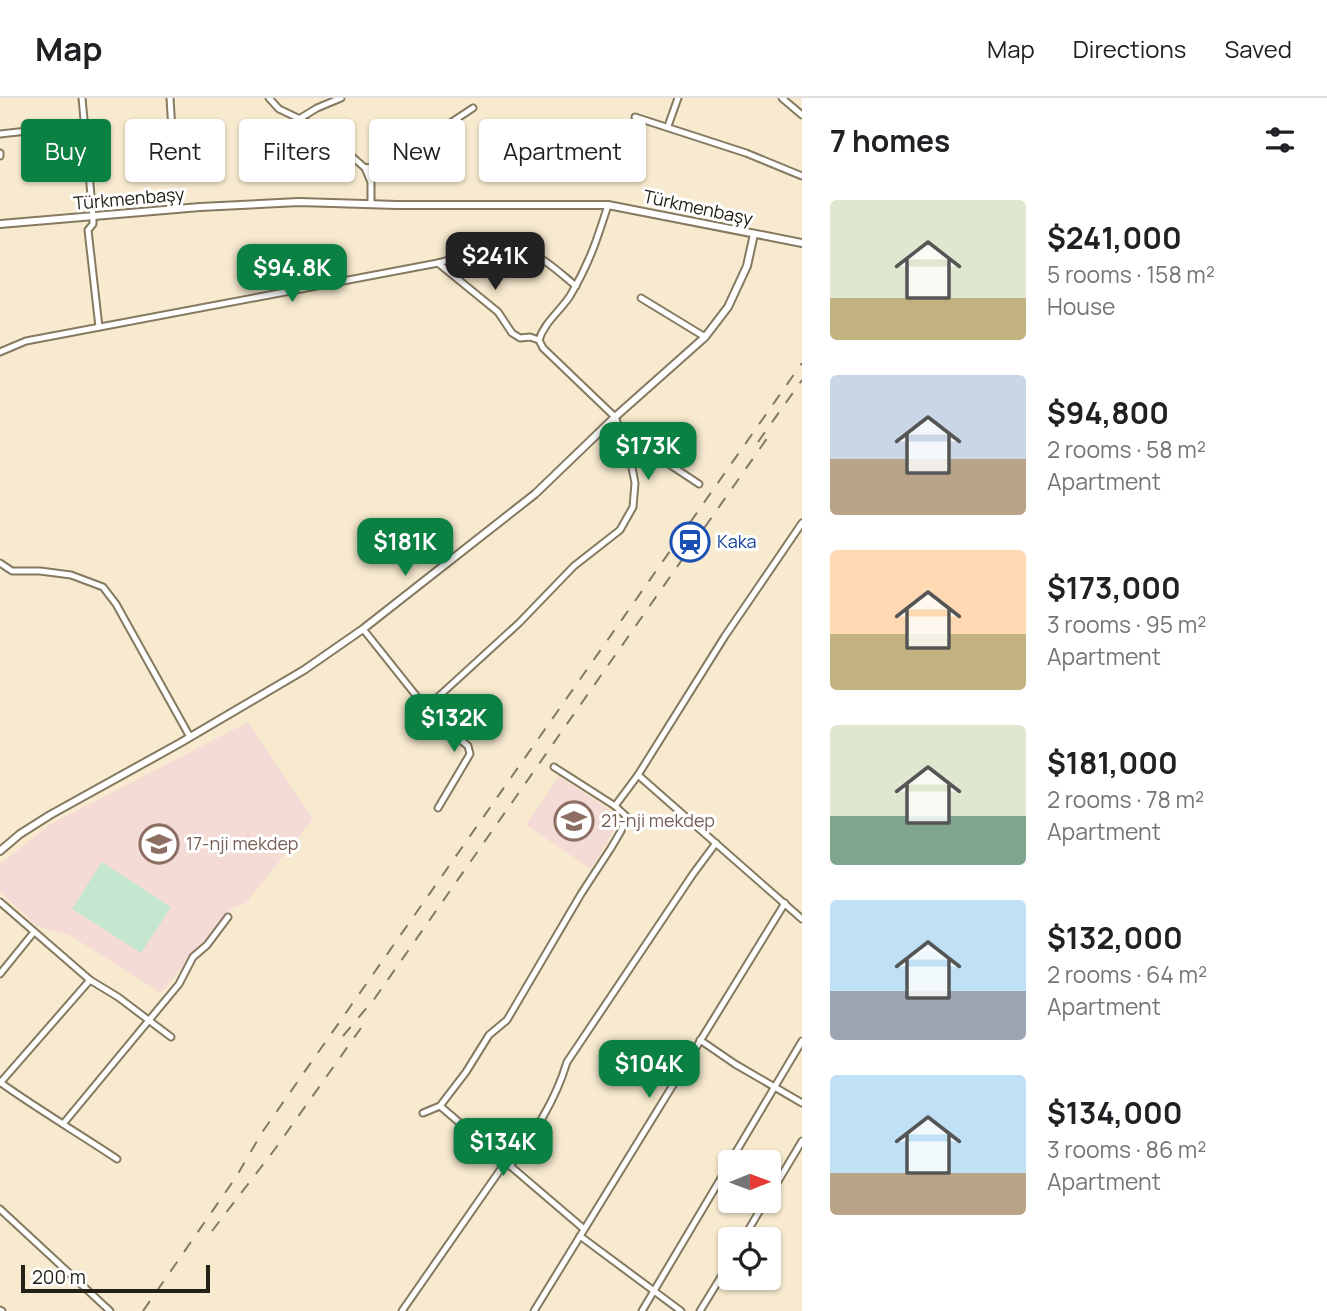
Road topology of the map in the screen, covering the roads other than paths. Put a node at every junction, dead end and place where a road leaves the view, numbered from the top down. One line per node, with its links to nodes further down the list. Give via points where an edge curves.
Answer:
1 (82, 98): 10 (street)
2 (170, 98): 11 (street)
3 (269, 98): 12 (street)
4 (341, 98): 12 (street)
5 (678, 98): 13 (street)
6 (782, 98): 8 (street)
7 (473, 108): 17 (street, via 438,131 415,139 385,165)
8 (802, 115)
9 (635, 117): 13 (street)
10 (84, 119)
11 (171, 119)
12 (299, 119)
13 (668, 126): 18 (street)
14 (21, 133): 15 (street)
15 (0, 134)
16 (355, 159): 17 (street)
17 (365, 168): 20 (street, via 371,182)
18 (802, 176)
19 (90, 182): 22 (street)
20 (371, 204): 21 (street, Türkmenbaşy); 22 (street, Türkmenbaşy, via 299,202)
21 (608, 205): 24 (street, Türkmenbaşy); 27 (street, via 592,257)
22 (93, 217): 23 (street, Türkmenbaşy); 29 (street, via 88,230)
23 (0, 224)
24 (754, 234): 25 (street, Türkmenbaşy); 30 (street, via 747,266 728,307)
25 (802, 243)
26 (438, 262): 27 (street, via 489,250 525,251); 29 (street); 31 (street, via 498,312 512,333)
27 (576, 286): 31 (street)
28 (641, 298): 30 (street)
29 (99, 327): 32 (street, via 26,341)
30 (705, 337): 33 (street)
31 (539, 340): 33 (street)
32 (0, 352)
33 (615, 417): 34 (street); 38 (street, via 534,494)
34 (630, 456): 35 (street, via 649,451); 39 (street, via 633,508 620,530 574,566)
35 (699, 484)
36 (802, 523): 42 (street)
37 (0, 563): 40 (street, via 12,571 71,575 103,587)
38 (363, 629): 39 (street); 40 (street, via 304,670)
39 (426, 708): 44 (street, via 468,746 470,754)
40 (190, 737): 46 (street, via 50,814)
41 (554, 767): 43 (street)
42 (638, 775): 43 (street); 45 (street)
43 (615, 806): 61 (street, via 626,816 621,831 507,1020 489,1035)
44 (438, 808)
45 (716, 843): 48 (street); 67 (street, via 567,1062 542,1122)
46 (0, 851)
47 (0, 902): 51 (street)
48 (785, 903): 50 (street); 56 (street)
49 (228, 916): 54 (street)
50 (802, 919)
51 (34, 932): 52 (street); 53 (street)
52 (0, 974)
53 (90, 980): 54 (street); 58 (street)
54 (149, 1021): 55 (street); 63 (street)
55 (171, 1037)
56 (700, 1040): 59 (street); 71 (street)
57 (802, 1041): 59 (street)
58 (1, 1083): 63 (street)
59 (776, 1086): 60 (street); 65 (street)
60 (802, 1103)
61 (440, 1106): 62 (street); 67 (street)
62 (423, 1113)
63 (63, 1124): 66 (street)
64 (802, 1141): 68 (street)
65 (737, 1150)
66 (117, 1159)
67 (507, 1164): 71 (street); 76 (street)
68 (781, 1176)
69 (718, 1183): 74 (street)
70 (0, 1209): 75 (street)
71 (584, 1229): 72 (street)
72 (580, 1236): 74 (street); 77 (street)
73 (718, 1282): 80 (street)
74 (654, 1292): 78 (street); 79 (street)
75 (110, 1311)
76 (402, 1311)
77 (534, 1311)
78 (642, 1311)
79 (681, 1311)
80 (700, 1311)

